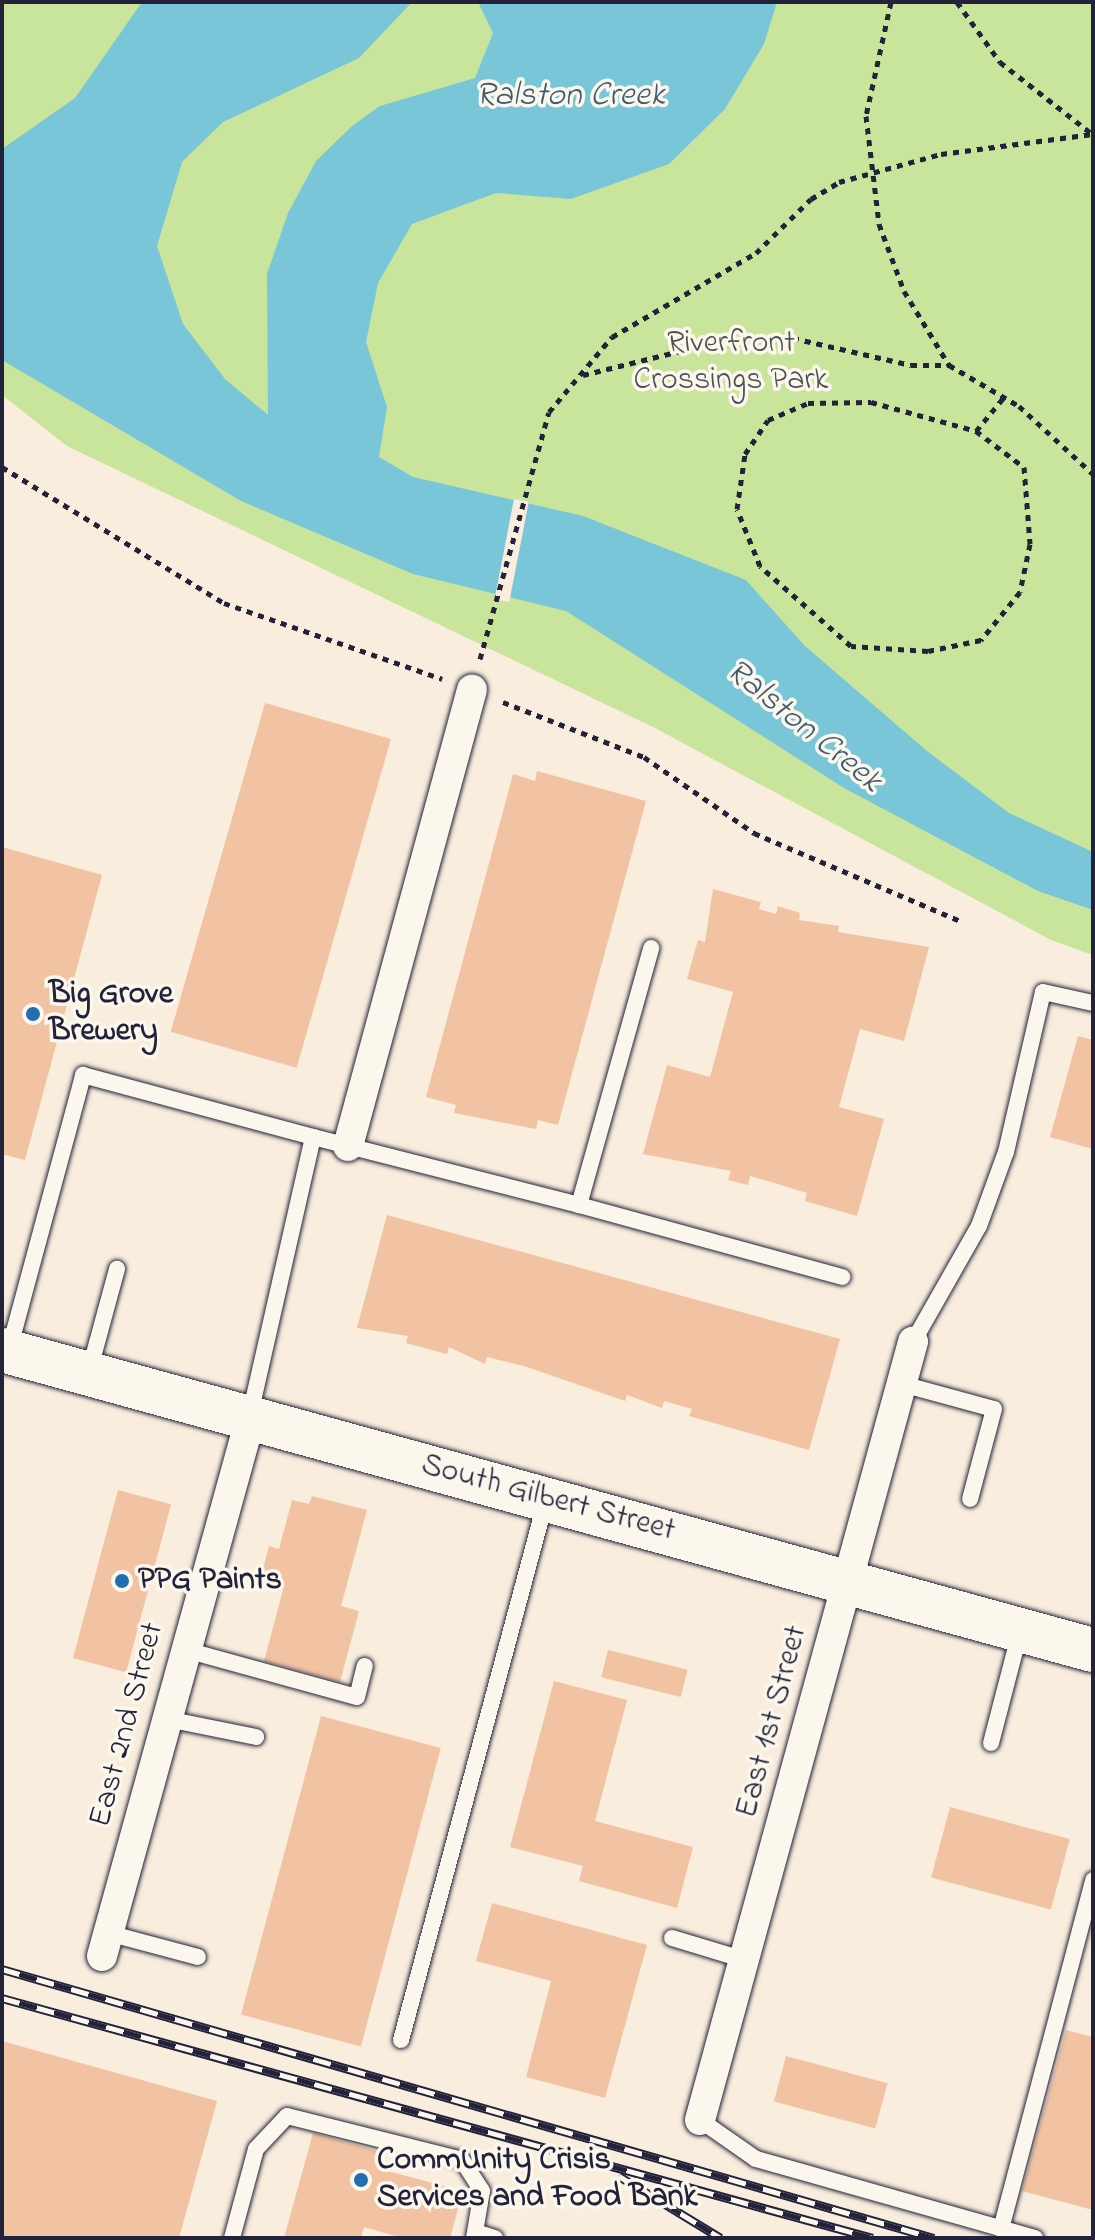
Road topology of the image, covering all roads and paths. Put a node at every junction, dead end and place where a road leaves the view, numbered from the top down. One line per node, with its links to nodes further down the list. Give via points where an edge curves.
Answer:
1 (891, 2): 4 (path, via 866,116)
2 (957, 2): 3 (path, via 1000,62)
3 (1093, 134): 4 (path)
4 (872, 169): 5 (path, via 879,224 904,291); 6 (path, via 811,199 756,253 612,337)
5 (949, 365): 6 (path, via 911,365 793,338 728,339); 7 (path)
6 (582, 376): 10 (path, via 549,412)
7 (1005, 396): 8 (path); 9 (path)
8 (976, 431): 8 (path, via 871,402 808,403 768,420 745,454 737,509 760,566 851,646 928,651 981,640 1020,592 1030,544 1024,467)
9 (1093, 474)
10 (475, 678): 14 (street)
11 (651, 948): 15 (lane)
12 (1093, 1003): 18 (lane, via 1043,992 1006,1152 979,1226)
13 (313, 1137): 14 (lane); 19 (lane, via 83,1075); 22 (lane, via 257,1361)
14 (348, 1146): 15 (lane)
15 (579, 1205): 17 (lane)
16 (117, 1269): 20 (lane)
17 (842, 1277)
18 (913, 1342): 21 (street, East 1st Street)
19 (6, 1351): 20 (main road, South Gilbert Street)
20 (89, 1374): 22 (main road, South Gilbert Street)
21 (902, 1384): 24 (lane, via 994,1409); 25 (street, East 1st Street)
22 (250, 1420): 23 (main road, South Gilbert Street); 27 (street, East 2nd Street)
23 (547, 1499): 25 (main road, South Gilbert Street); 38 (lane)
24 (970, 1499)
25 (849, 1581): 26 (main road, South Gilbert Street); 37 (street, East 1st Street)
26 (1020, 1630): 28 (main road, South Gilbert Street); 32 (lane)
27 (186, 1650): 29 (lane, via 357,1697); 30 (street, East 2nd Street)
28 (1093, 1650)
29 (365, 1666)
30 (167, 1719): 31 (lane); 35 (street, East 2nd Street)
31 (256, 1737)
32 (991, 1743)
33 (1093, 1880): 40 (lane)
34 (672, 1938): 37 (lane)
35 (105, 1944): 36 (lane)
36 (198, 1957)
37 (745, 1960): 39 (street, East 1st Street)
38 (401, 2040)
39 (700, 2120): 40 (lane, via 756,2159)
40 (1001, 2229): 44 (lane)
41 (475, 2235): 42 (lane, via 482,2191 462,2160 287,2116 256,2149); 43 (lane)
42 (232, 2238)
43 (495, 2238)
44 (1035, 2238)

